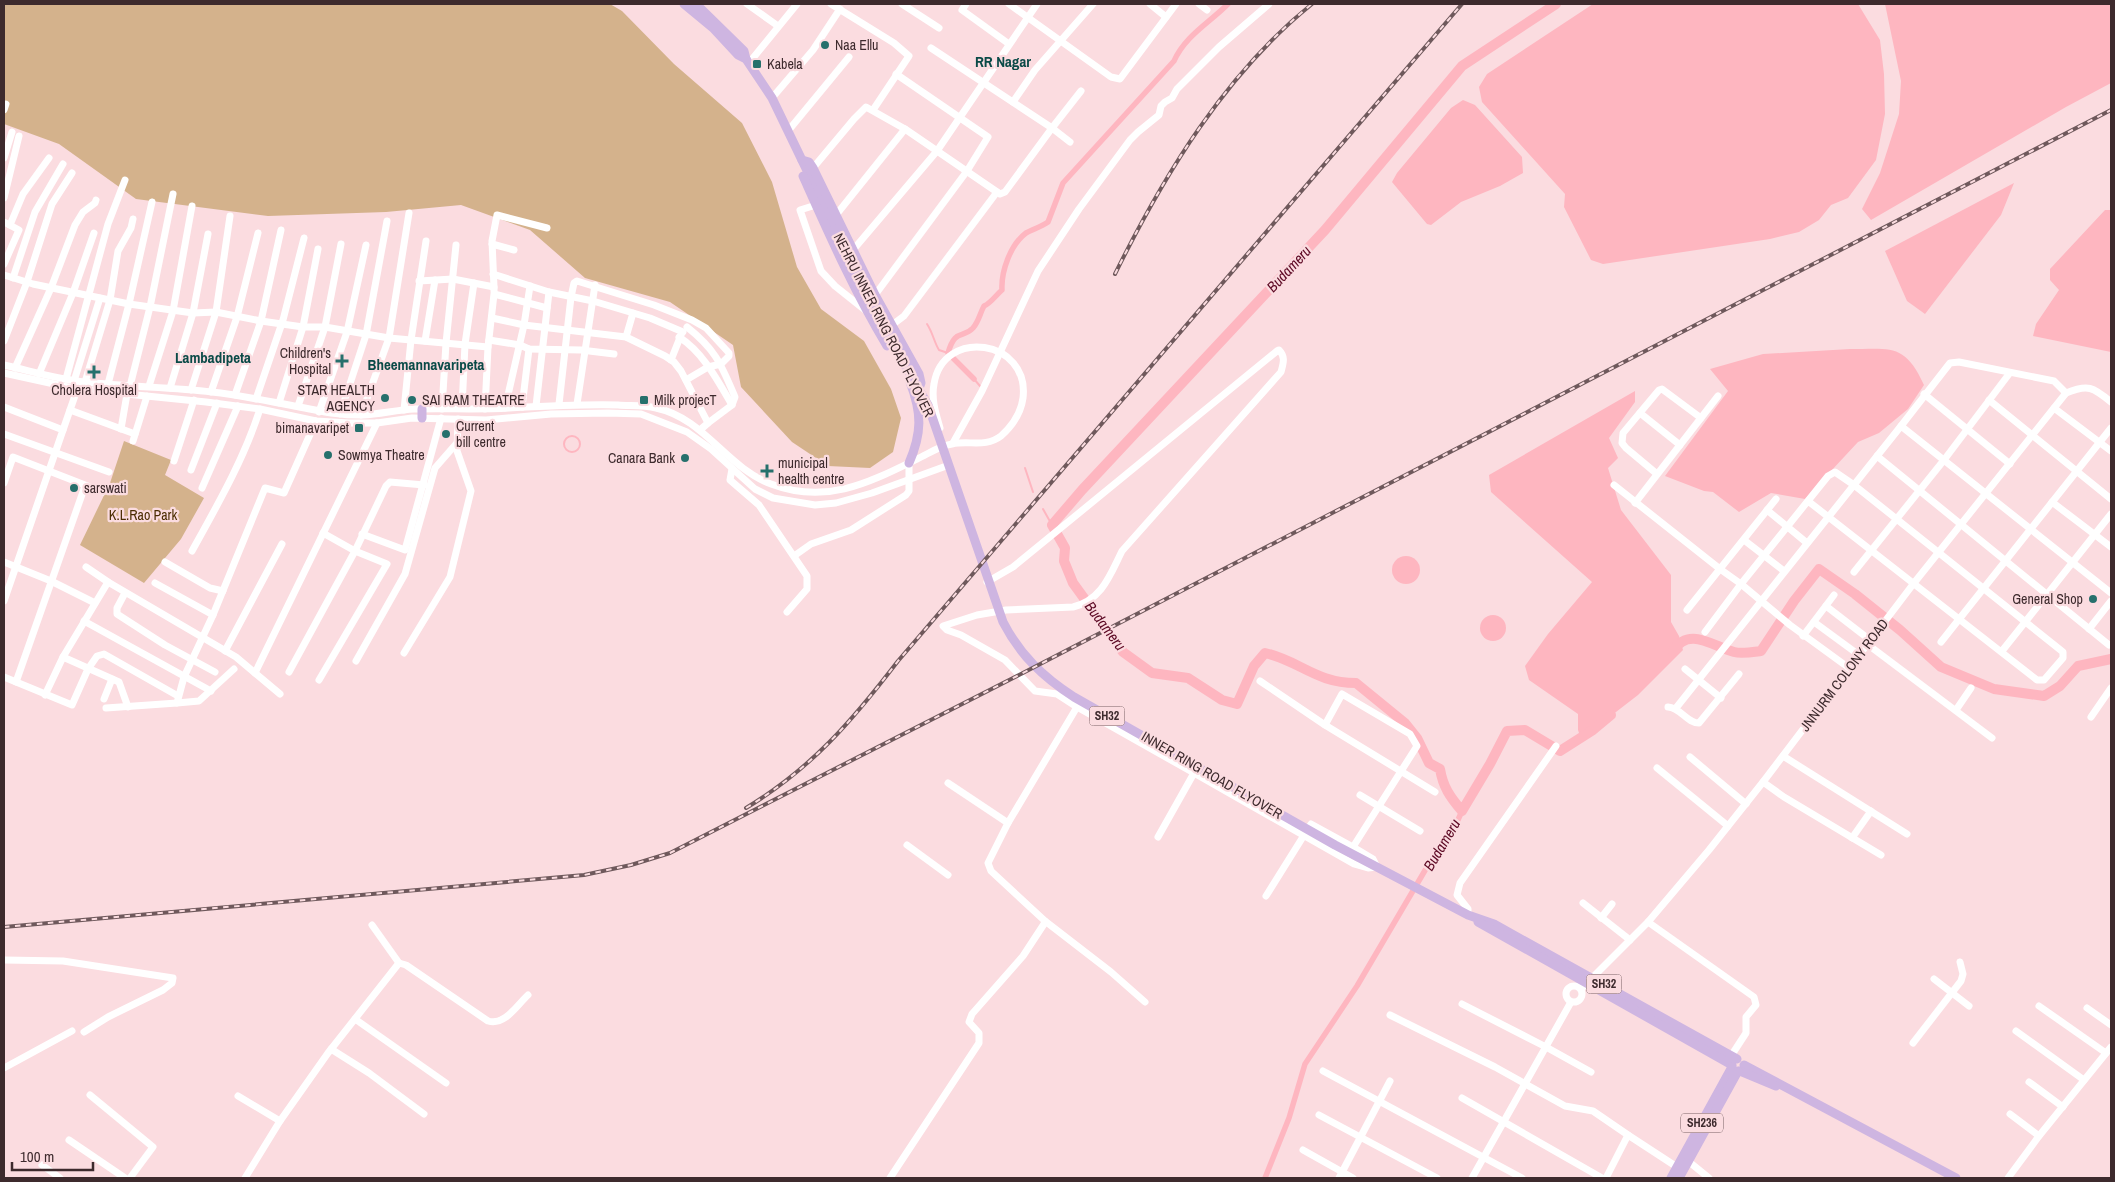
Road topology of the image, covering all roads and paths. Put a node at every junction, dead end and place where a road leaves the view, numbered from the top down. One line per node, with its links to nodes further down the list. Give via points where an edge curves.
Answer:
1 (684, 4): 25 (main road)
2 (696, 4): 25 (main road, via 744,51)
3 (747, 4): 19 (street)
4 (797, 4): 19 (street)
5 (831, 4): 15 (street)
6 (902, 4): 20 (street)
7 (966, 4): 22 (street, via 962,10)
8 (1008, 4): 17 (street)
9 (1037, 4): 17 (street)
10 (1093, 4): 21 (street)
11 (1150, 4): 18 (street)
12 (1176, 4): 18 (street)
13 (1198, 4): 16 (street)
14 (1269, 4): 199 (street, via 1219,47 1172,98 1164,102 1159,115 1130,140 1079,209 1038,271 982,391)
15 (840, 9): 26 (street, via 909,56); 29 (street, via 813,50)
16 (1207, 10)
17 (1028, 17): 21 (street); 22 (street)
18 (1166, 17): 21 (street, via 1120,79 1111,77)
19 (778, 26): 25 (street)
20 (939, 28)
21 (1062, 41): 30 (street, via 1035,70)
22 (1009, 44): 27 (street)
23 (931, 48): 27 (street)
24 (849, 57): 35 (street)
25 (747, 61): 29 (main road)
26 (896, 74): 31 (street); 32 (street)
27 (983, 82): 30 (street); 32 (street)
28 (1081, 91): 33 (street)
29 (772, 98): 35 (main road)
30 (1013, 102): 33 (street)
31 (873, 110): 34 (street); 44 (street, via 866,107)
32 (960, 118): 39 (street); 45 (street, via 988,137)
33 (1052, 128): 38 (street); 48 (street, via 1005,192)
34 (905, 129): 39 (street); 56 (street)
35 (788, 131): 42 (main road)
36 (12, 132): 40 (street)
37 (19, 136): 50 (street)
38 (1070, 142)
39 (937, 151): 45 (street); 74 (street)
40 (4, 155)
41 (49, 158): 60 (street)
42 (802, 160): 44 (main road, via 810,162); 53 (main road, via 799,167)
43 (63, 164): 78 (street, via 35,212)
44 (810, 169): 56 (main road); 210 (main road, NEHRU INNER RING ROAD FLYOVER, via 881,324 928,405)
45 (967, 171): 48 (street); 90 (street)
46 (72, 173): 82 (street, via 52,204)
47 (125, 180): 91 (street, via 108,224)
48 (997, 192): 110 (street, via 904,316)
49 (173, 194): 98 (street)
50 (4, 198)
51 (96, 200): 86 (street, via 75,225)
52 (152, 202): 97 (street)
53 (816, 205): 100 (main road); 100 (street, via 800,210 820,271)
54 (192, 206): 101 (street)
55 (409, 213): 120 (street)
56 (836, 215): 74 (main road)
57 (230, 216): 102 (street)
58 (133, 219): 94 (street, via 118,251)
59 (387, 221): 118 (street)
60 (7, 223): 75 (street, via 19,230)
61 (547, 228): 69 (street, via 499,214)
62 (281, 230): 107 (street)
63 (94, 233): 88 (street)
64 (258, 233): 105 (street)
65 (208, 234): 103 (street)
66 (304, 238): 108 (street)
67 (426, 241): 81 (street)
68 (341, 244): 112 (street)
69 (492, 244): 73 (street); 76 (street)
70 (366, 245): 116 (street)
71 (456, 245): 79 (street)
72 (318, 249): 111 (street)
73 (514, 250)
74 (853, 250): 90 (main road)
75 (4, 264)
76 (493, 274): 84 (street); 87 (street)
77 (4, 275): 78 (street)
78 (13, 278): 82 (street)
79 (453, 278): 80 (street); 83 (street); 124 (street)
80 (435, 280): 81 (street); 123 (street)
81 (419, 281): 121 (street)
82 (27, 282): 86 (street); 122 (street)
83 (474, 283): 87 (street); 126 (street)
84 (530, 286): 89 (street); 96 (street)
85 (595, 286): 92 (street, via 575,281); 95 (street); 115 (street, via 654,304)
86 (50, 288): 88 (street); 137 (street)
87 (494, 291): 96 (street); 106 (street)
88 (73, 292): 91 (street); 139 (street)
89 (549, 292): 92 (street); 99 (street)
90 (875, 295): 110 (main road)
91 (90, 296): 93 (street); 141 (street)
92 (571, 297): 95 (street); 114 (street)
93 (100, 298): 94 (street); 143 (street)
94 (110, 300): 97 (street); 143 (street)
95 (593, 300): 104 (street); 117 (street)
96 (528, 303): 99 (street); 109 (street)
97 (129, 304): 98 (street); 144 (street)
98 (150, 307): 101 (street); 145 (street)
99 (547, 308): 113 (street)
100 (865, 310): 156 (main road, via 910,383)
101 (173, 311): 103 (street); 146 (street)
102 (216, 312): 103 (street); 105 (street); 148 (street)
103 (192, 313): 147 (street)
104 (633, 313): 115 (street); 119 (street)
105 (237, 317): 107 (street); 149 (street)
106 (492, 318): 109 (street); 125 (street)
107 (261, 321): 108 (street); 153 (street)
108 (282, 324): 111 (street); 157 (street)
109 (524, 325): 113 (street); 127 (street)
110 (892, 325): 156 (main road, via 919,374 921,383)
111 (303, 327): 112 (street); 162 (street)
112 (325, 327): 116 (street); 167 (street)
113 (545, 327): 114 (street); 129 (street)
114 (567, 329): 117 (street); 130 (street)
115 (685, 329): 133 (street); 134 (street, via 709,346); 134 (street, via 706,328 729,353 728,359); 136 (street, via 689,343)
116 (347, 332): 118 (street); 179 (street)
117 (589, 332): 119 (street); 131 (street)
118 (366, 335): 120 (street); 181 (street)
119 (626, 337): 133 (street)
120 (389, 338): 121 (street); 183 (street)
121 (410, 340): 123 (street); 178 (street)
122 (4, 341)
123 (425, 341): 124 (street)
124 (446, 343): 126 (street); 175 (street)
125 (489, 343): 126 (street); 127 (street); 176 (street)
126 (465, 344): 171 (street)
127 (520, 345): 128 (street); 172 (street)
128 (529, 349): 129 (street); 170 (street)
129 (543, 350): 130 (street); 168 (street)
130 (565, 350): 131 (street); 163 (street)
131 (585, 350): 132 (street); 164 (street)
132 (614, 354)
133 (671, 360): 142 (street)
134 (720, 364): 136 (street); 165 (street, via 735,397)
135 (4, 365): 137 (street)
136 (708, 367): 142 (street); 165 (street)
137 (15, 368): 139 (street)
138 (4, 373): 143 (street)
139 (39, 374): 141 (street)
140 (2009, 374): 150 (street, via 2054,381); 152 (street, via 1950,362); 159 (street)
141 (66, 379): 143 (street)
142 (686, 380): 189 (street)
143 (79, 383): 144 (street); 151 (street); 177 (street)
144 (108, 384): 145 (street)
145 (130, 386): 146 (street)
146 (149, 386): 147 (street)
147 (170, 388): 148 (street)
148 (191, 390): 149 (street)
149 (211, 392): 153 (street)
150 (2066, 393): 160 (street, via 2086,387 2095,389); 173 (street, JNNURM COLONY ROAD)
151 (127, 394): 154 (street); 192 (street)
152 (1924, 394): 190 (street); 193 (street)
153 (235, 395): 157 (street)
154 (147, 396): 158 (street); 192 (street, via 134,437)
155 (1718, 396): 185 (street)
156 (915, 397): 209 (main road, via 920,431)
157 (256, 399): 162 (street)
158 (194, 400): 161 (street); 208 (street)
159 (1989, 400): 193 (street); 197 (street)
160 (2111, 402)
161 (217, 403): 166 (street); 214 (street)
162 (278, 403): 167 (street)
163 (559, 404): 164 (street); 168 (street)
164 (577, 404): 195 (street, via 653,407 679,416)
165 (732, 405): 189 (street)
166 (238, 406): 174 (street); 223 (street)
167 (298, 406): 179 (street)
168 (536, 406): 170 (street)
169 (4, 407): 194 (street)
170 (522, 407): 172 (street)
171 (462, 408): 175 (street); 176 (street)
172 (505, 408): 176 (street)
173 (2054, 408): 197 (street, JNNURM COLONY ROAD); 198 (street)
174 (260, 409): 187 (street); 247 (street, via 234,475)
175 (442, 409): 182 (street)
176 (485, 409)
177 (70, 410): 192 (street); 194 (street)
178 (404, 410): 182 (street); 183 (street)
179 (319, 412): 181 (street)
180 (1640, 413): 185 (street, via 1662,389); 201 (street); 217 (street, via 1623,433 1622,443)
181 (340, 414): 183 (street)
182 (422, 414): 184 (street); 188 (street)
183 (361, 415)
184 (441, 418): 186 (street); 219 (street)
185 (1701, 418): 201 (street)
186 (458, 419): 200 (street); 212 (street, via 641,414 681,428)
187 (316, 421): 188 (street); 268 (street, via 284,493 265,488)
188 (377, 423): 239 (street)
189 (708, 423): 195 (street)
190 (1902, 426): 205 (street); 207 (street)
191 (2111, 428): 198 (street)
192 (121, 429)
193 (1967, 429): 207 (street); 211 (street)
194 (63, 430): 203 (street)
195 (700, 430): 209 (street, via 762,481 801,492 860,486)
196 (4, 434): 203 (street)
197 (2032, 435): 211 (street, JNNURM COLONY ROAD); 215 (street)
198 (2100, 442): 202 (street); 215 (street)
199 (953, 443): 209 (street); 210 (street, via 986,443 1001,435 1019,412 1023,395 1021,378 1002,353 974,347 954,354 941,366 934,384 933,399)
200 (456, 444): 294 (street, via 471,491 450,577); 298 (street, via 435,468 405,574)
201 (1680, 445): 217 (street)
202 (2111, 451)
203 (55, 452): 213 (street); 216 (street)
204 (4, 454): 206 (street)
205 (1877, 456): 221 (street); 224 (street)
206 (12, 457): 213 (street); 218 (street)
207 (1944, 460): 224 (street); 226 (street)
208 (174, 462)
209 (909, 463): 251 (street, via 909,491 906,495 851,530 811,544)
210 (949, 464): 212 (street, via 872,493 815,505 773,498 755,489); 263 (main road, INNER RING ROAD FLYOVER / SH32)
211 (2010, 464): 226 (street, JNNURM COLONY ROAD)
212 (732, 469): 251 (street, via 730,480 759,504)
213 (49, 470): 222 (street); 256 (street)
214 (191, 470)
215 (2077, 471): 228 (street); 231 (street)
216 (109, 472)
217 (1657, 474): 230 (street)
218 (4, 483)
219 (424, 485): 240 (street, via 388,483); 240 (street, via 405,550)
220 (1614, 485): 230 (street)
221 (1854, 485): 229 (street, via 1838,473 1832,473); 234 (street); 235 (street)
222 (86, 486): 225 (street); 261 (street)
223 (202, 488)
224 (1919, 491): 235 (street); 236 (street)
225 (102, 492)
226 (1987, 493): 236 (street, JNNURM COLONY ROAD); 238 (street)
227 (1776, 499): 232 (street)
228 (2111, 499)
229 (1808, 501): 234 (street); 237 (street)
230 (1635, 502): 258 (street)
231 (2052, 502): 238 (street); 241 (street)
232 (1767, 510): 237 (street); 242 (street)
233 (2111, 514): 241 (street)
234 (1828, 517): 243 (street); 246 (street)
235 (1896, 519): 246 (street); 249 (street)
236 (1961, 525): 249 (street, JNNURM COLONY ROAD); 252 (street)
237 (1787, 527): 243 (street); 250 (street)
238 (2031, 530): 252 (street); 255 (street)
239 (323, 533): 248 (street); 305 (street)
240 (362, 534): 248 (street)
241 (2095, 535): 245 (street); 255 (street)
242 (1744, 540): 250 (street); 258 (street)
243 (1807, 543): 259 (street)
244 (282, 544): 292 (street)
245 (2111, 547)
246 (1872, 550): 260 (street); 264 (street)
247 (192, 551)
248 (355, 551): 304 (street); 310 (street, via 386,564)
249 (1938, 553): 264 (street, JNNURM COLONY ROAD); 267 (street)
250 (1764, 555): 259 (street); 266 (street)
251 (794, 556): 279 (street, via 807,576 807,589)
252 (2005, 561): 267 (street); 272 (street)
253 (4, 562): 256 (street)
254 (165, 562): 268 (street, via 210,588)
255 (2073, 563): 270 (street); 272 (street)
256 (16, 567): 261 (street); 274 (street)
257 (86, 567): 262 (street)
258 (1720, 569): 266 (street); 278 (street)
259 (1784, 571): 275 (street)
260 (1854, 572)
261 (52, 580): 276 (street); 313 (street)
262 (108, 582): 269 (street); 276 (street)
263 (988, 582): 322 (street, via 1013,567 1277,351 1283,353 1281,372 1122,551 1105,586 1094,598 1084,604 1063,608 1006,610 977,615 943,626 1005,660 1036,691 1057,694); 352 (main road, INNER RING ROAD FLYOVER / SH32, via 1010,637 1031,664 1056,685)
264 (1914, 583): 281 (street); 289 (street, JNNURM COLONY ROAD)
265 (155, 584): 280 (street)
266 (1741, 584): 275 (street); 286 (street)
267 (1983, 589): 281 (street); 284 (street)
268 (223, 591): 280 (street)
269 (125, 593): 288 (street); 297 (street, via 117,614)
270 (2111, 593)
271 (1834, 595): 277 (street)
272 (2047, 595): 284 (street); 285 (street)
273 (2111, 600): 285 (street)
274 (4, 601)
275 (1761, 601): 287 (street); 311 (street)
276 (95, 603): 282 (street)
277 (1826, 606): 283 (street); 289 (street)
278 (1687, 610)
279 (787, 612)
280 (213, 615): 288 (street)
281 (1960, 618): 290 (street); 293 (street)
282 (84, 621): 296 (street); 308 (street)
283 (1814, 622): 287 (street); 295 (street)
284 (2025, 622): 293 (street); 293 (street, via 2063,652 2063,658 2041,682)
285 (2089, 629): 291 (street)
286 (1706, 632)
287 (1804, 636): 300 (street)
288 (202, 639): 292 (street); 297 (street)
289 (1869, 642): 295 (street, JNNURM COLONY ROAD); 325 (street)
290 (1941, 642)
291 (2109, 645)
292 (224, 651): 305 (street, via 244,662)
293 (2002, 651)
294 (404, 653)
295 (1859, 655): 300 (street, JNNURM COLONY ROAD)
296 (63, 657): 301 (street); 318 (street)
297 (193, 659): 303 (street); 308 (street)
298 (356, 661)
299 (234, 668): 316 (street)
300 (1849, 668): 330 (street, JNNURM COLONY ROAD)
301 (88, 669): 309 (street); 318 (street, via 72,705); 321 (street, via 97,656 104,654)
302 (1685, 669): 311 (street)
303 (215, 672)
304 (289, 672)
305 (254, 673): 317 (street)
306 (1739, 674): 319 (street)
307 (4, 677): 313 (street)
308 (184, 677): 316 (street); 321 (street)
309 (112, 679): 320 (street); 324 (street, via 122,686)
310 (319, 680)
311 (1698, 680): 319 (street); 319 (street, via 1672,707 1700,724)
312 (1260, 681): 327 (street)
313 (16, 682): 318 (street)
314 (1971, 688): 325 (street)
315 (2111, 688): 326 (street)
316 (210, 691): 321 (street, via 199,701)
317 (280, 694)
318 (44, 695)
319 (1721, 698)
320 (104, 699)
321 (178, 700): 324 (street)
322 (1077, 707): 334 (street); 342 (street)
323 (106, 708): 324 (street)
324 (128, 708)
325 (1956, 710): 328 (street)
326 (2090, 717)
327 (1325, 725): 333 (street); 333 (street, via 1342,694 1410,734 1417,746)
328 (1992, 738)
329 (1556, 746): 357 (street, via 1460,883 1456,896 1468,909)
330 (1783, 756): 335 (street, JNNURM COLONY ROAD); 341 (street)
331 (1690, 757): 339 (street)
332 (1657, 768): 343 (street)
333 (1400, 772): 337 (street); 340 (street)
334 (1194, 773): 346 (street); 347 (street)
335 (1763, 782): 339 (street, JNNURM COLONY ROAD); 348 (street)
336 (948, 783): 342 (street)
337 (1435, 792)
338 (1360, 794): 340 (street)
339 (1746, 804): 343 (street, JNNURM COLONY ROAD)
340 (1378, 806): 344 (street); 350 (street)
341 (1871, 811): 345 (street); 348 (street)
342 (1008, 823): 359 (street, via 988,866)
343 (1728, 826): 360 (street, JNNURM COLONY ROAD)
344 (1420, 831)
345 (1907, 834)
346 (1304, 836): 350 (street, via 1311,824); 352 (street, via 1354,864); 354 (street)
347 (1158, 837)
348 (1852, 838): 351 (street)
349 (907, 845): 353 (street)
350 (1353, 847): 352 (street, via 1373,859)
351 (1881, 855)
352 (1377, 867): 357 (main road, SH32)
353 (948, 875)
354 (1266, 896)
355 (1582, 903): 358 (street)
356 (1612, 904): 358 (street)
357 (1468, 915): 367 (main road, SH32, via 1494,924)
358 (1601, 918): 362 (street)
359 (1045, 921): 370 (street); 422 (street, via 1022,956 972,1014 969,1022 978,1033 979,1043)
360 (1648, 922): 362 (street, JNNURM COLONY ROAD); 386 (street, via 1754,997 1756,1004 1746,1017 1746,1033)
361 (372, 925): 365 (street)
362 (1630, 940): 367 (street, JNNURM COLONY ROAD)
363 (4, 960): 381 (street, via 63,961 173,978 163,990 108,1016)
364 (1960, 962): 368 (street, via 1963,978)
365 (400, 963): 369 (street, via 494,1023 501,1021); 377 (street)
366 (1934, 979): 368 (street)
367 (1587, 984): 371 (street, via 1580,1000); 371 (street, via 1569,988 1566,996); 386 (main road, SH32)
368 (1952, 993): 373 (street); 382 (street)
369 (528, 995)
370 (1145, 1002)
371 (1571, 1002): 383 (street)
372 (1462, 1004): 383 (street)
373 (1970, 1006)
374 (2040, 1006): 385 (street)
375 (2087, 1008): 378 (street)
376 (1390, 1015): 395 (street)
377 (355, 1019): 384 (street); 394 (street)
378 (2111, 1024)
379 (72, 1031): 387 (street)
380 (2016, 1031): 391 (street)
381 (84, 1032)
382 (1914, 1043)
383 (1546, 1047): 389 (street); 395 (street)
384 (331, 1049): 403 (street); 406 (street)
385 (2109, 1050): 391 (street)
386 (1735, 1064): 390 (main road, SH32); 396 (main road, SH236); 397 (main road, SH32, via 1759,1072); 416 (main road, SH236)
387 (4, 1068)
388 (1323, 1071): 401 (street)
389 (1591, 1072)
390 (1756, 1079): 396 (main road); 397 (main road, SH32)
391 (2084, 1080): 402 (street)
392 (1390, 1081): 401 (street)
393 (2029, 1082): 402 (street)
394 (446, 1083)
395 (1526, 1083): 407 (street); 408 (street, via 1565,1106 1593,1111)
396 (1730, 1088): 414 (main road, SH236)
397 (1795, 1093): 432 (main road, SH32)
398 (90, 1095): 420 (street, via 153,1147)
399 (238, 1096): 406 (street)
400 (1462, 1098): 407 (street)
401 (1379, 1102): 409 (street); 413 (street)
402 (2063, 1107): 410 (street)
403 (424, 1114)
404 (2010, 1114): 410 (street)
405 (1319, 1115): 409 (street)
406 (280, 1121): 421 (street)
407 (1504, 1122): 413 (street); 427 (street)
408 (1628, 1135): 416 (street); 428 (street)
409 (1361, 1136): 417 (street); 424 (street)
410 (2039, 1136): 433 (street)
411 (69, 1140): 419 (street)
412 (1303, 1150): 417 (street)
413 (1483, 1158): 425 (street); 426 (street)
414 (1688, 1162): 430 (main road, SH236); 431 (street)
415 (42, 1165): 418 (street)
416 (1677, 1167): 429 (main road, SH236)
417 (1341, 1175): 423 (street)
418 (60, 1178)
419 (125, 1178)
420 (130, 1178)
421 (245, 1178)
422 (890, 1178)
423 (1353, 1178)
424 (1437, 1178)
425 (1472, 1178)
426 (1522, 1178)
427 (1602, 1178)
428 (1606, 1178)
429 (1671, 1178)
430 (1679, 1178)
431 (1709, 1178)
432 (1956, 1178)
433 (2008, 1178)

